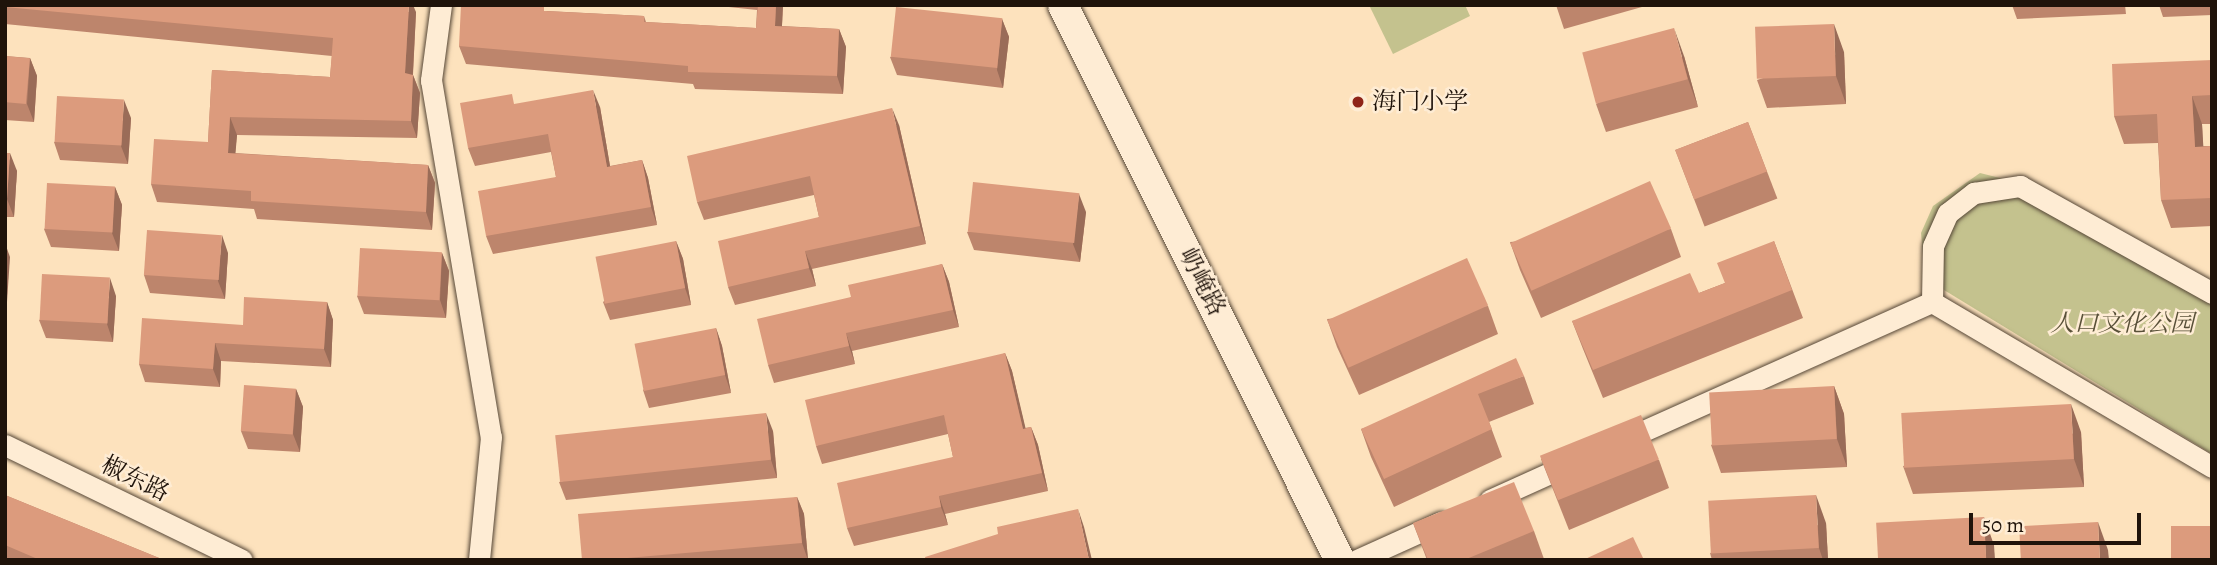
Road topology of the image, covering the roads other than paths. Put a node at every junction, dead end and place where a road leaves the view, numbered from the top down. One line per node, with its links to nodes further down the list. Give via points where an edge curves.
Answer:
1 (441, 5): 8 (street, via 431,80 491,437)
2 (1063, 5): 9 (street, 屷崦路)
3 (2212, 293): 4 (street, via 2020,186 1974,193 1948,213 1933,246)
4 (1932, 302): 6 (street); 10 (street)
5 (5, 445): 7 (street, 椒东路)
6 (2212, 467)
7 (242, 560)
8 (479, 560)
9 (1340, 560)
10 (1357, 560)

